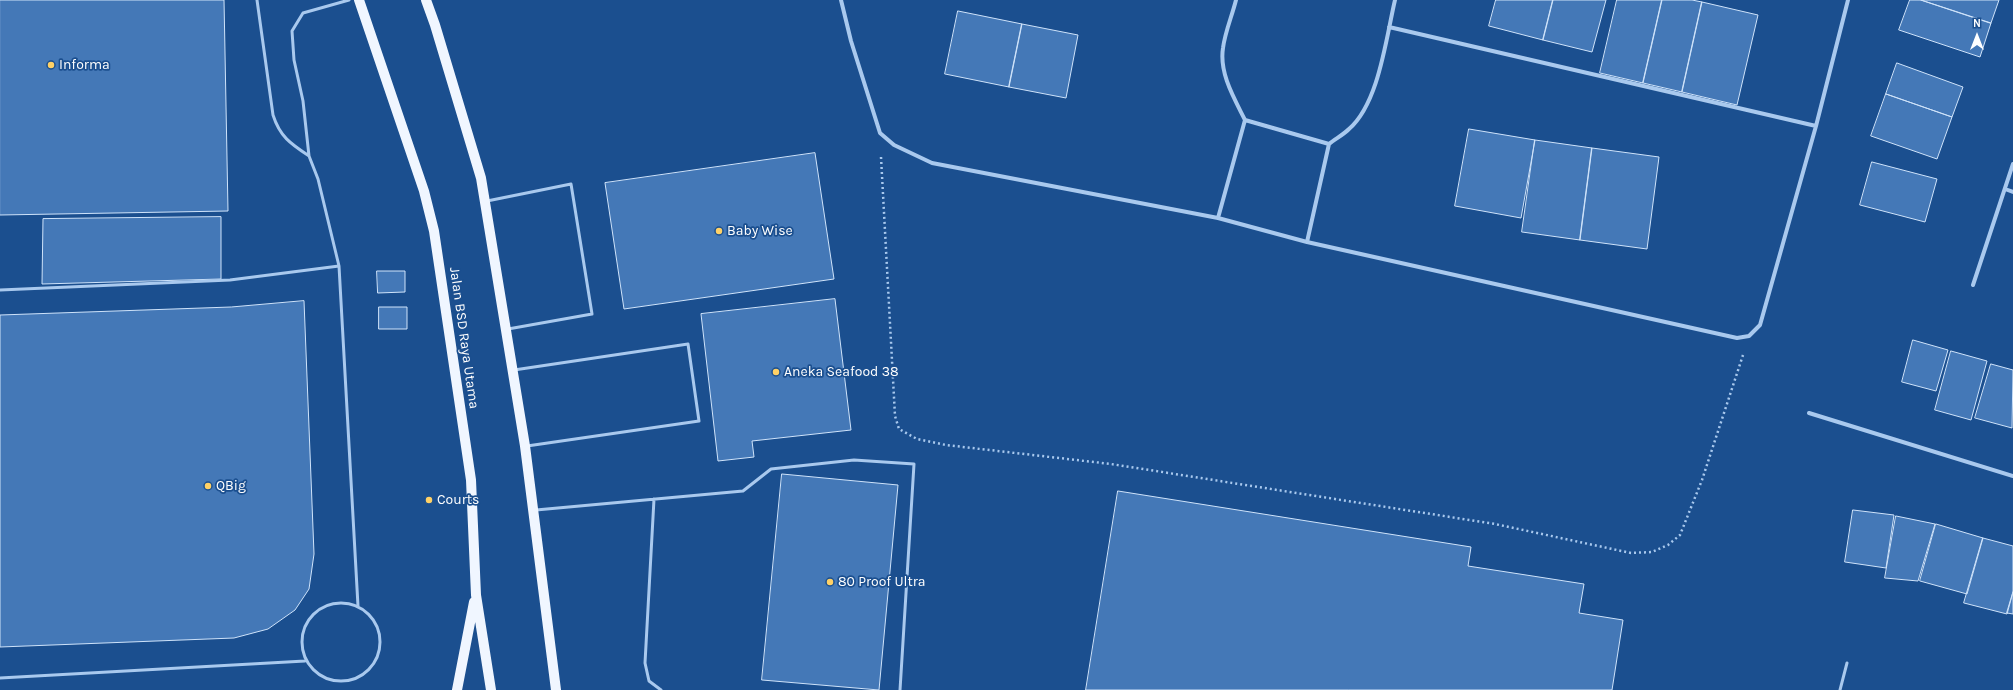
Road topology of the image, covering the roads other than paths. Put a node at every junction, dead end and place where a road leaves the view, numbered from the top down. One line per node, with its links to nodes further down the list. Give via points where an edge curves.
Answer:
1 (257, 0): 13 (lane, via 273,115 278,129 290,144)
2 (349, 0): 13 (lane, via 303,13 292,31)
3 (359, 0): 30 (main road, Jalan BSD Raya Utama, via 424,191 434,231 471,480)
4 (426, 0): 17 (main road, via 481,178)
5 (841, 0): 18 (street, via 880,133 894,146 932,163)
6 (1236, 0): 10 (street, via 1222,60 1229,89)
7 (1395, 0): 9 (street)
8 (1848, 0): 11 (street)
9 (1389, 27): 11 (street); 12 (street, via 1370,99 1350,129)
10 (1246, 120): 12 (street); 18 (street)
11 (1816, 126): 19 (street, via 1760,325 1749,336 1737,338)
12 (1329, 144): 19 (street)
13 (309, 156): 20 (lane, via 318,179)
14 (2013, 164): 15 (street)
15 (2005, 189): 16 (street); 21 (street)
16 (2013, 192)
17 (485, 202): 23 (main road); 23 (lane, via 571,184 592,314)
18 (1218, 218): 19 (street)
19 (1307, 242)
20 (339, 266): 22 (lane, via 230,280); 31 (lane)
21 (1974, 285)
22 (0, 290)
23 (506, 329): 24 (main road)
24 (513, 370): 26 (main road); 26 (lane, via 688,344 699,421)
25 (1809, 413): 27 (street)
26 (525, 446): 29 (main road)
27 (2013, 476)
28 (654, 499): 29 (lane); 38 (lane, via 645,663 649,681); 39 (lane, via 743,491 771,469 854,460 914,464)
29 (534, 510): 37 (main road)
30 (476, 596): 35 (main road); 36 (main road, Jalan BSD Raya Utama)
31 (358, 606): 32 (lane, via 333,602 312,614 301,636); 32 (lane, via 376,622 380,647 370,669 348,681 324,678)
32 (306, 661): 34 (lane)
33 (1847, 663): 40 (lane)
34 (0, 678)
35 (457, 690)
36 (491, 690)
37 (556, 690)
38 (660, 690)
39 (900, 690)
40 (1840, 690)

